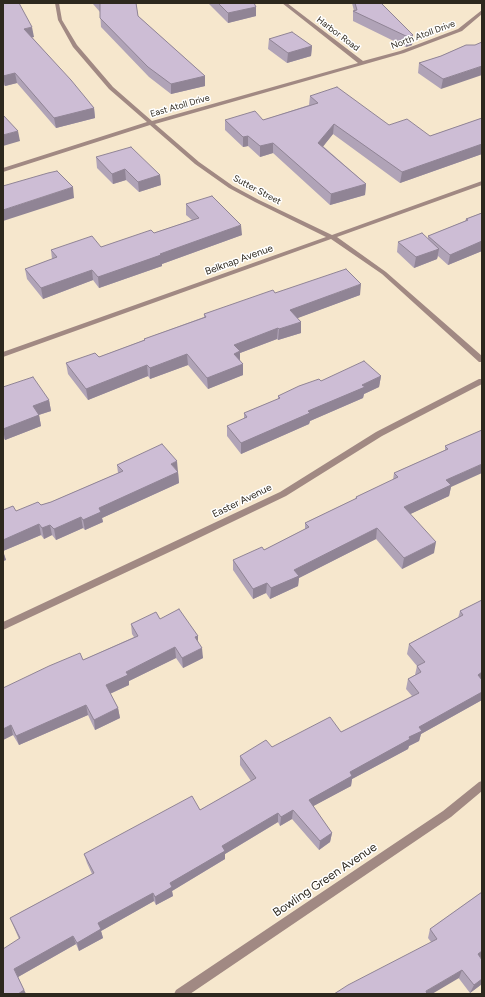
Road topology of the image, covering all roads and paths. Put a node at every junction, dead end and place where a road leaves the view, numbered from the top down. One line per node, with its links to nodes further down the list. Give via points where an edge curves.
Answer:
1 (57, 3): 5 (street, Sutter Street, via 60,20 74,46 111,88)
2 (284, 3): 4 (street, Harbor Road)
3 (482, 10): 4 (street, North Atoll Drive, via 460,30)
4 (363, 64): 5 (street, East Atoll Drive)
5 (151, 123): 6 (street, East Atoll Drive); 8 (street, Sutter Street, via 196,163 231,187)
6 (3, 170)
7 (482, 183): 8 (street, Belknap Avenue)
8 (332, 237): 9 (street, Belknap Avenue); 10 (street, Sutter Street, via 390,278)
9 (3, 355)
10 (482, 360)
11 (482, 380): 12 (street, Easter Avenue, via 379,434 283,494)
12 (3, 626)
13 (482, 784): 14 (street, Bowling Green Avenue, via 447,814)
14 (180, 994)

